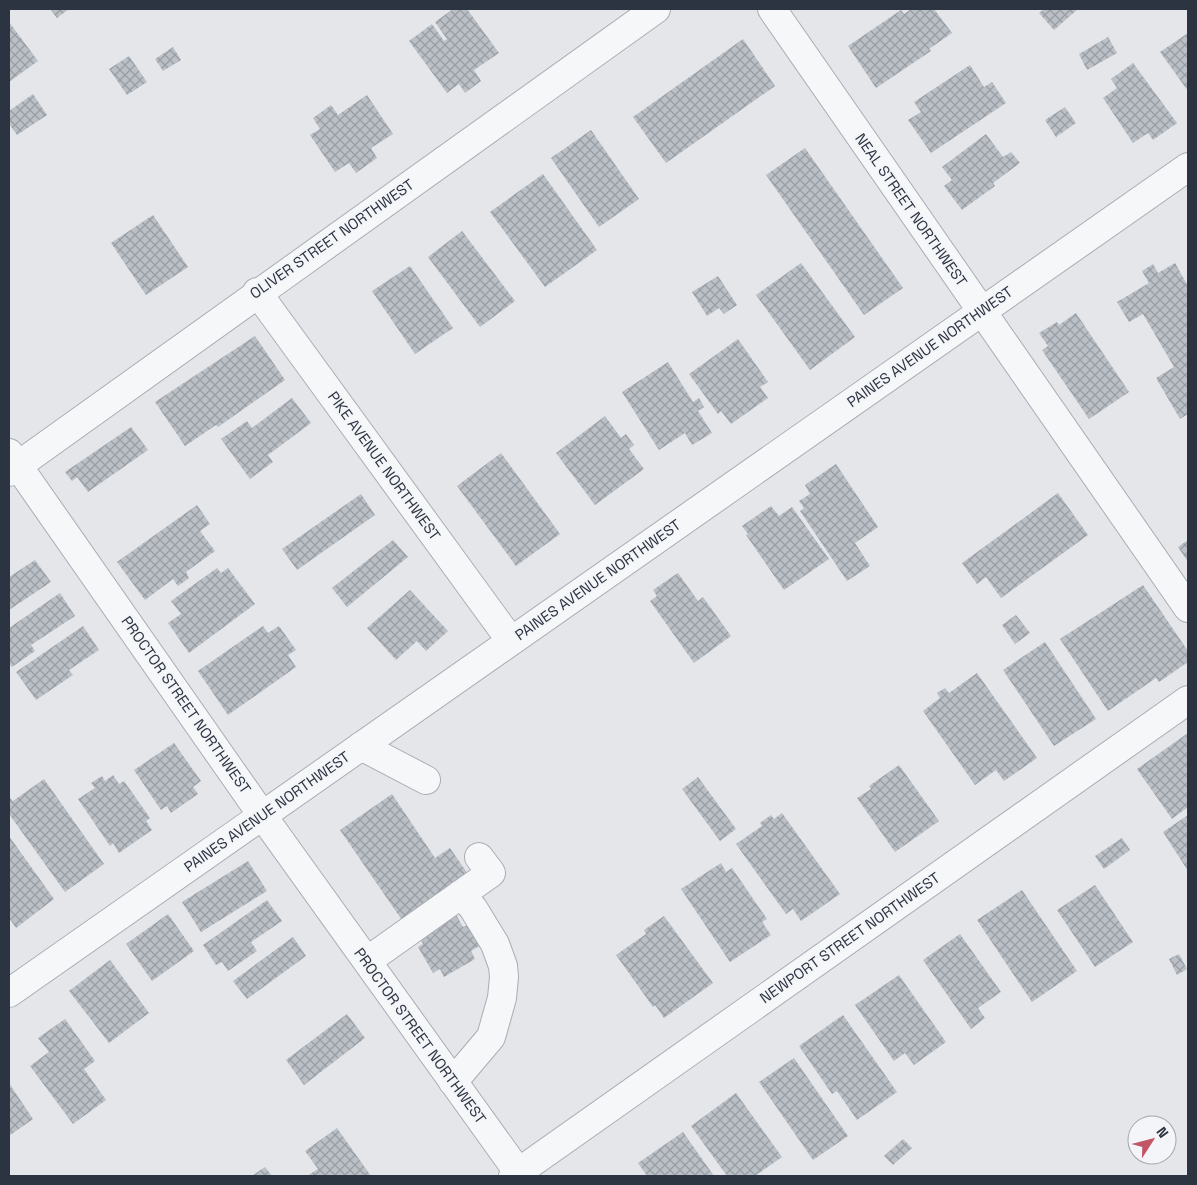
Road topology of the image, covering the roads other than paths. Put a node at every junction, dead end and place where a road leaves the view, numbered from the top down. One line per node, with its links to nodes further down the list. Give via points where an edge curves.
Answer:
1 (656, 9): 4 (street, OLIVER STREET NORTHWEST)
2 (772, 9): 5 (street, NEAL STREET NORTHWEST)
3 (1188, 167): 5 (street, PAINES AVENUE NORTHWEST)
4 (257, 292): 6 (street, OLIVER STREET NORTHWEST); 8 (street, PIKE AVENUE NORTHWEST)
5 (982, 312): 7 (street, NEAL STREET NORTHWEST); 8 (street, PAINES AVENUE NORTHWEST)
6 (12, 463): 12 (street, PROCTOR STREET NORTHWEST)
7 (1188, 608)
8 (511, 641): 10 (street, PAINES AVENUE NORTHWEST)
9 (1188, 700): 18 (street, NEWPORT STREET NORTHWEST)
10 (361, 746): 11 (street); 12 (street, PAINES AVENUE NORTHWEST)
11 (426, 780)
12 (262, 816): 15 (street, PROCTOR STREET NORTHWEST); 16 (street, PAINES AVENUE NORTHWEST)
13 (479, 857): 14 (street, via 491,873)
14 (461, 894): 15 (street); 17 (street, via 495,944 504,977 491,1037)
15 (367, 961): 17 (street, PROCTOR STREET NORTHWEST)
16 (9, 993)
17 (453, 1082): 18 (street, PROCTOR STREET NORTHWEST)
18 (517, 1175)

